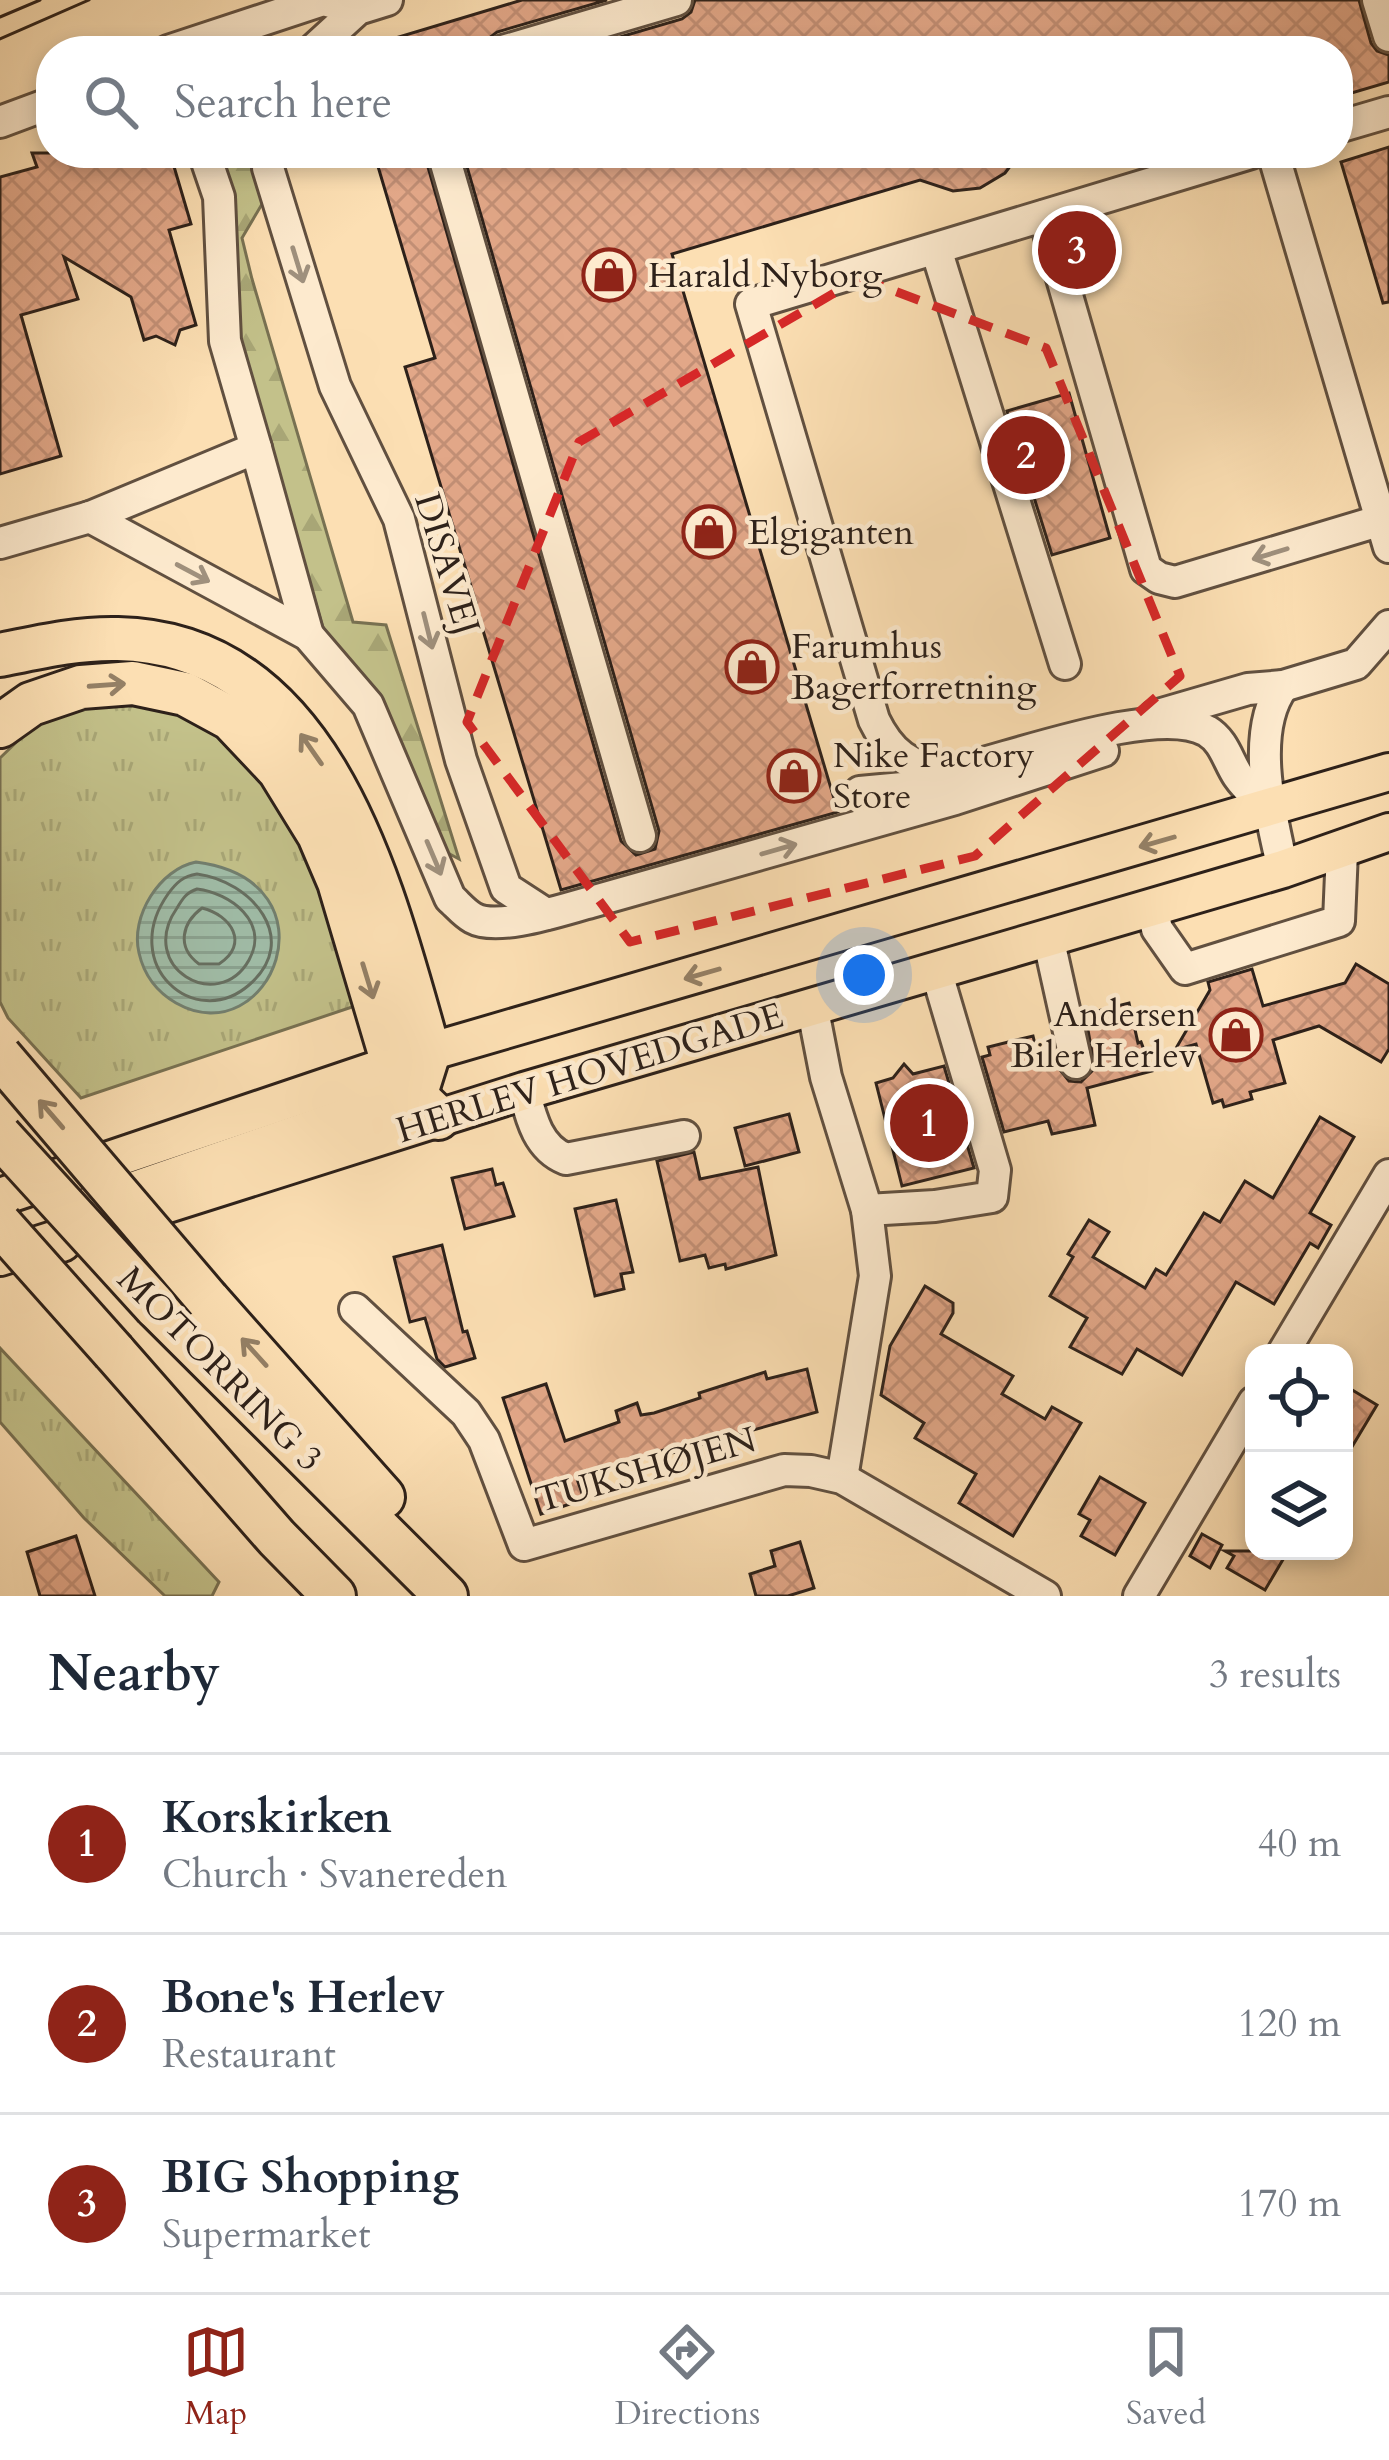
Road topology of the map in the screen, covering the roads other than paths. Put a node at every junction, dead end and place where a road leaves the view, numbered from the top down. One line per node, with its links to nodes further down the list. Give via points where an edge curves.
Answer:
1 (676, 0): 6 (street)
2 (1378, 0): 7 (street)
3 (373, 4): 4 (street, via 323,0); 5 (street)
4 (214, 36)
5 (331, 36)
6 (554, 36)
7 (1389, 36)
8 (36, 109): 10 (street)
9 (1389, 112): 11 (street)
10 (0, 122)
11 (1353, 123)
12 (209, 168): 19 (street, via 219,197 225,341)
13 (268, 168): 40 (street, DISAVEJ, one-way to 40, via 335,386 398,519 461,760 506,888)
14 (446, 168): 36 (street)
15 (1202, 168): 17 (street)
16 (1277, 168): 21 (street)
17 (1044, 216): 18 (street); 21 (street, one-way to 17, via 1174,582 1159,578 1143,561)
18 (936, 248): 26 (street); 28 (street, via 751,304 874,720 901,758 945,772)
19 (256, 448): 20 (street); 24 (street)
20 (90, 517): 22 (street); 24 (street, one-way to 24)
21 (1386, 534)
22 (0, 543)
23 (1389, 626): 27 (street, via 1356,664)
24 (308, 635): 40 (street, one-way to 40, via 368,705 450,898 487,923)
25 (0, 656): 46 (highway, one-way to 25, via 361,835 290,720 255,688 169,646 73,640)
26 (1065, 664)
27 (1283, 686): 28 (street); 34 (street, via 1264,732)
28 (1126, 725): 29 (street)
29 (1182, 725): 33 (street); 34 (street, via 1206,730 1224,747 1238,777)
30 (0, 726): 46 (highway, one-way to 46, via 31,704 81,687 133,683 184,694 231,719 279,770 319,835)
31 (1389, 772): 34 (main road, HERLEV HOVEDGADE)
32 (860, 792): 33 (street, via 903,788)
33 (955, 799): 40 (street, one-way to 33)
34 (1270, 810): 38 (street); 46 (main road, HERLEV HOVEDGADE, one-way to 46)
35 (1389, 832): 37 (main road, HERLEV HOVEDGADE)
36 (640, 836)
37 (1342, 851): 38 (main road, HERLEV HOVEDGADE); 39 (street, via 1339,921 1185,969)
38 (1283, 869): 39 (main road, HERLEV HOVEDGADE)
39 (1152, 907): 41 (main road, HERLEV HOVEDGADE)
40 (545, 914)
41 (1048, 937): 42 (main road, HERLEV HOVEDGADE); 45 (street)
42 (936, 970): 43 (main road, HERLEV HOVEDGADE); 52 (street, via 995,1170 992,1197)
43 (812, 1006): 47 (main road, HERLEV HOVEDGADE); 52 (street)
44 (0, 1056): 64 (highway, one-way to 44, bridge)
45 (1076, 1063)
46 (418, 1082): 47 (main road, HERLEV HOVEDGADE); 51 (main road, HERLEV HOVEDGADE); 54 (highway, via 390,1105 89,1209)
47 (524, 1091): 49 (street, via 533,1127 566,1160)
48 (0, 1136): 63 (highway, MOTORRING 3, bridge, via 156,1307)
49 (684, 1136)
50 (1389, 1174): 57 (street)
51 (0, 1197)
52 (867, 1210): 59 (street, via 875,1276)
53 (0, 1224): 60 (highway, MOTORRING 3, bridge)
54 (61, 1240): 55 (main road)
55 (0, 1257)
56 (355, 1309): 59 (street, TUKSHØJEN, via 466,1413 524,1545 784,1470)
57 (1288, 1344)
58 (1245, 1417): 66 (street)
59 (842, 1478): 65 (street, TUKSHØJEN)
60 (277, 1538): 61 (highway); 62 (highway, MOTORRING 3)
61 (306, 1596)
62 (334, 1596)
63 (446, 1596)
64 (472, 1596)
65 (1045, 1596)
66 (1139, 1596)

